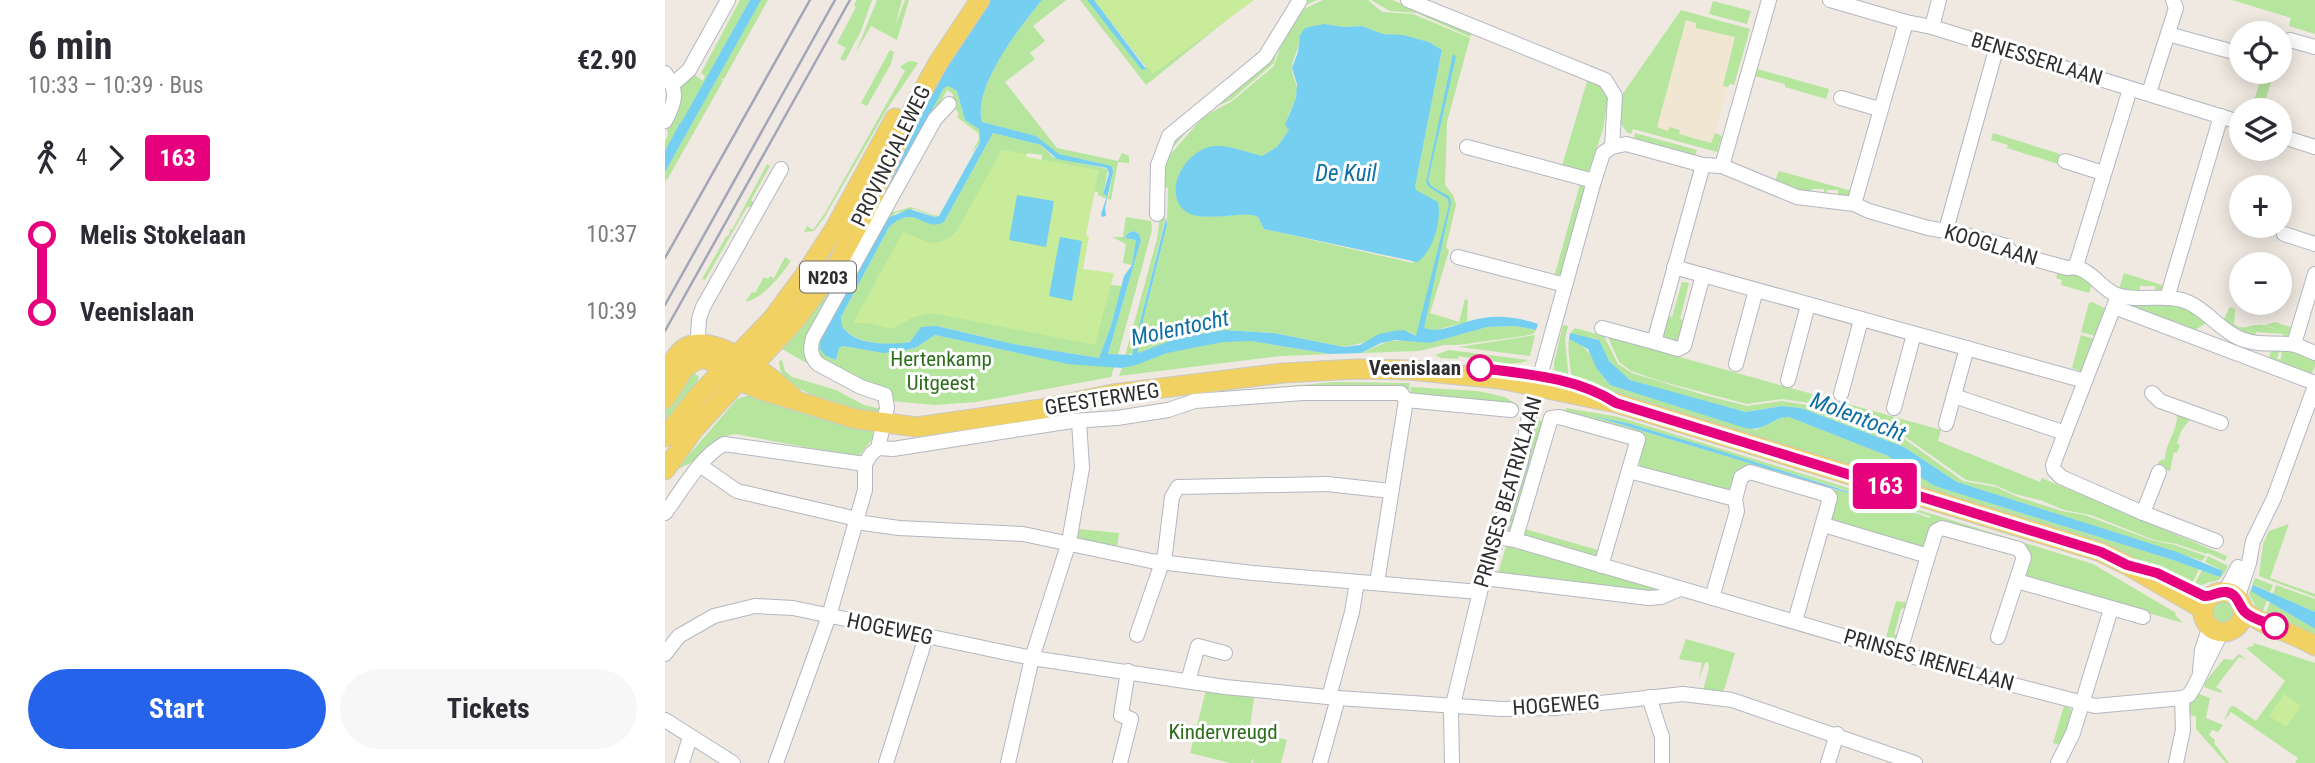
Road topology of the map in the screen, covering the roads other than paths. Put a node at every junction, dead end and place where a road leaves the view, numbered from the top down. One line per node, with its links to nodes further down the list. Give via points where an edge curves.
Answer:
1 (728, 0): 17 (street, via 689,71)
2 (972, 0): 59 (main road, PROVINCIALEWEG / N203, via 894,121 804,276)
3 (980, 0): 61 (main road, PROVINCIALEWEG / N203, via 916,103 836,266)
4 (1300, 0): 37 (street, via 1265,57 1169,136 1158,165)
5 (1769, 0): 32 (street)
6 (1831, 0): 10 (street, BENESSERLAAN)
7 (1939, 0): 11 (street)
8 (2173, 0): 12 (street, via 2176,8)
9 (1413, 1): 28 (street, via 1605,80 1615,96)
10 (1906, 22): 11 (street, BENESSERLAAN); 22 (street)
11 (1932, 27): 14 (street, BENESSERLAAN)
12 (2168, 34): 16 (street); 19 (street)
13 (2292, 41): 15 (street)
14 (1997, 46): 18 (street, BENESSERLAAN); 38 (street)
15 (2315, 47)
16 (2229, 51)
17 (669, 79): 25 (street, via 675,101)
18 (2130, 89): 19 (street, BENESSERLAAN); 34 (street)
19 (2149, 93): 23 (street, BENESSERLAAN)
20 (1841, 98): 22 (street)
21 (949, 104): 79 (street, via 935,119 810,347 818,364 885,396)
22 (1879, 109): 36 (street)
23 (2221, 116): 24 (street, BENESSERLAAN); 48 (street)
24 (2229, 119)
25 (665, 121)
26 (2292, 140): 29 (street)
27 (1467, 147): 35 (street)
28 (1612, 147): 31 (street, KOOGLAAN, via 1626,144); 35 (street, PRINSES BEATRIXLAAN, via 1603,153)
29 (2315, 147)
30 (2064, 161): 34 (street)
31 (1703, 165): 32 (street, KOOGLAAN); 43 (street)
32 (1722, 166): 36 (street, KOOGLAAN, via 1797,197)
33 (781, 169): 57 (street, via 703,307)
34 (2103, 173): 42 (street)
35 (1594, 181): 46 (street, PRINSES BEATRIXLAAN)
36 (1854, 204): 38 (street, KOOGLAAN)
37 (1157, 214)
38 (1946, 230): 42 (street, KOOGLAAN, via 2005,246 2012,253 2067,268)
39 (2292, 237): 40 (street)
40 (2315, 244)
41 (1458, 257): 46 (street)
42 (2076, 266): 49 (street)
43 (1674, 267): 44 (street); 54 (street)
44 (1703, 275): 47 (street); 54 (street, via 1684,346 1678,349)
45 (2315, 275): 55 (street)
46 (1565, 285): 66 (street, PRINSES BEATRIXLAAN)
47 (1756, 290): 50 (street); 60 (street)
48 (2167, 298): 49 (street); 55 (street, via 2192,304 2239,338)
49 (2116, 302): 65 (street); 67 (street)
50 (1808, 304): 51 (street); 63 (street)
51 (1861, 320): 53 (street); 70 (street)
52 (1602, 328): 54 (street)
53 (1915, 334): 56 (street); 75 (street)
54 (1654, 342)
55 (2294, 344): 58 (street)
56 (1967, 348): 65 (street); 71 (street)
57 (697, 352): 59 (main road, via 714,347); 62 (main road, via 684,349); 68 (main road, via 704,368); 73 (main road)
58 (2315, 353)
59 (730, 362): 61 (main road, GEESTERWEG); 64 (main road, GEESTERWEG); 68 (main road, PROVINCIALEWEG / N203)
60 (1736, 364)
61 (755, 365): 64 (main road, PROVINCIALEWEG / N203); 74 (main road, GEESTERWEG)
62 (665, 376)
63 (1788, 380)
64 (740, 381): 74 (main road, GEESTERWEG); 86 (main road, PROVINCIALEWEG / N203, via 695,428)
65 (2085, 381): 81 (street)
66 (1539, 382): 79 (main road, GEESTERWEG, via 1409,369 1283,373 1114,394 921,426); 95 (street, PRINSES BEATRIXLAAN); 109 (main road, GEESTERWEG, via 2101,552 2157,573 2204,596)
67 (2315, 384): 109 (street, via 2249,563)
68 (704, 390): 82 (main road, PROVINCIALEWEG / N203)
69 (2152, 393): 78 (street, via 2160,401)
70 (1841, 394)
71 (1954, 396): 80 (street); 81 (street)
72 (1405, 398): 76 (street, GEESTERWEG); 77 (street, GEESTERWEG, via 1401,393 1381,392 1250,396); 89 (street)
73 (665, 399)
74 (799, 401): 79 (main road, GEESTERWEG)
75 (1894, 408)
76 (1511, 410)
77 (1079, 421): 83 (street, GEESTERWEG); 98 (street, via 1081,468)
78 (2221, 423)
79 (884, 424): 83 (street)
80 (1946, 424)
81 (2065, 433): 92 (street, via 2053,470)
82 (665, 437)
83 (878, 448): 84 (street)
84 (865, 464): 85 (street, via 730,444 715,449); 93 (street, via 865,490)
85 (701, 466): 91 (street); 93 (street, PRINSES IRENELAAN, via 737,491)
86 (665, 470)
87 (1629, 471): 90 (street); 96 (street, PRINSES BEATRIXLAAN, via 1638,439 1554,417 1549,421); 101 (street)
88 (2159, 472): 92 (street)
89 (1391, 491): 100 (street, via 1327,484 1178,487 1172,497); 104 (street)
90 (1735, 499): 94 (street, via 1741,477 1750,471 1828,495 1831,502); 107 (street, via 1737,511)
91 (665, 513)
92 (2143, 513): 97 (street)
93 (856, 521): 98 (street, PRINSES IRENELAAN); 110 (street)
94 (1822, 528): 99 (street); 112 (street)
95 (1498, 537): 96 (street, PRINSES IRENELAAN); 105 (street, PRINSES BEATRIXLAAN)
96 (1515, 540): 101 (street, PRINSES IRENELAAN)
97 (2216, 541)
98 (1069, 542): 100 (street, PRINSES IRENELAAN); 120 (street)
99 (1928, 556): 102 (street, via 1936,531 1942,527 2022,552); 117 (street)
100 (1161, 562): 103 (street, PRINSES IRENELAAN); 113 (street)
101 (1601, 566): 106 (street, PRINSES IRENELAAN)
102 (2017, 581): 108 (street); 115 (street)
103 (1357, 582): 104 (street, PRINSES IRENELAAN); 123 (street)
104 (1377, 583): 105 (street, PRINSES IRENELAAN)
105 (1482, 585): 106 (street, PRINSES IRENELAAN, via 1649,597); 127 (street, PRINSES BEATRIXLAAN)
106 (1680, 589): 107 (street, PRINSES IRENELAAN)
107 (1712, 598): 112 (street, PRINSES IRENELAAN)
108 (2111, 609): 111 (street); 126 (street)
109 (2223, 611): 116 (main road, GEESTERWEG, via 2251,616); 125 (street, via 2202,650 2193,689)
110 (829, 616): 114 (street, HOGEWEG); 119 (street, HOGEWEG, via 755,606 714,616 680,636); 133 (street)
111 (2143, 617)
112 (1795, 621): 117 (street, PRINSES IRENELAAN)
113 (1137, 635)
114 (926, 637): 120 (street, HOGEWEG); 134 (street)
115 (1999, 637)
116 (2315, 646)
117 (1900, 651): 126 (street, PRINSES IRENELAAN)
118 (1225, 653): 122 (street, via 1198,646)
119 (665, 654)
120 (1032, 658): 121 (street, HOGEWEG); 135 (street)
121 (1128, 671): 122 (street, HOGEWEG); 136 (street, via 1121,715 1131,719)
122 (1188, 681): 123 (street, HOGEWEG)
123 (1333, 697): 127 (street, HOGEWEG); 137 (street)
124 (1649, 697): 127 (street, HOGEWEG, via 1555,708); 129 (street, HOGEWEG, via 1683,694 1733,700); 139 (street, via 1662,737)
125 (2182, 698): 126 (street, PRINSES IRENELAAN, via 2103,706); 143 (street, via 2183,730)
126 (2082, 702): 142 (street)
127 (1454, 705): 138 (street, PRINSES BEATRIXLAAN)
128 (665, 720): 130 (street)
129 (1837, 734): 140 (street); 141 (street, HOGEWEG)
130 (690, 737): 131 (street); 132 (street)
131 (682, 763)
132 (733, 763)
133 (776, 763)
134 (886, 763)
135 (1008, 763)
136 (1120, 763)
137 (1320, 763)
138 (1452, 763)
139 (1661, 763)
140 (1828, 763)
141 (1915, 763)
142 (2058, 763)
143 (2176, 763)

